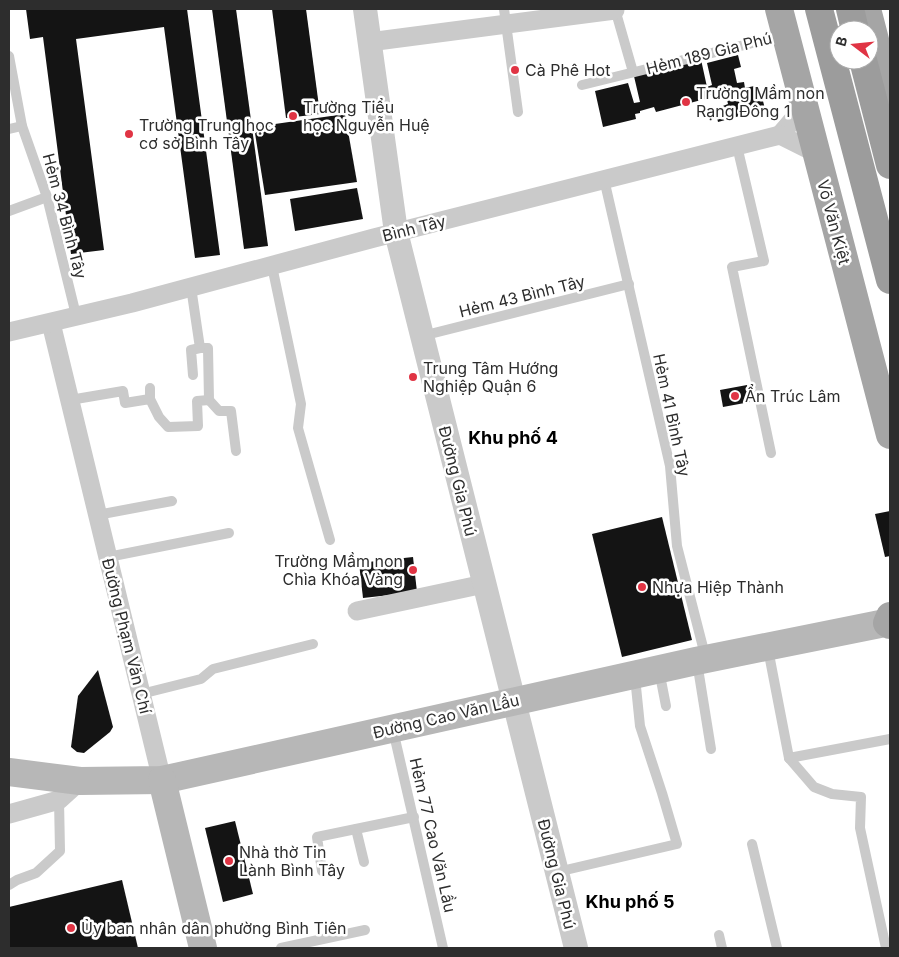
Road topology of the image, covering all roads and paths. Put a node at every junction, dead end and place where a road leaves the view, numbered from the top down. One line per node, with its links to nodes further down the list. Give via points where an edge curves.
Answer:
1 (365, 9): 8 (street, Đường Gia Phú)
2 (615, 9): 6 (street, Hẻm 189 Gia Phú); 11 (lane, Hẻm 189 Gia Phú)
3 (779, 9): 7 (main road, Võ Văn Kiệt)
4 (819, 9): 27 (highway)
5 (868, 9): 13 (main road)
6 (505, 16): 8 (street, Hẻm 189 Gia Phú); 15 (lane)
7 (786, 35): 11 (lane, Hẻm 189 Gia Phú); 14 (main road, Võ Văn Kiệt)
8 (369, 42): 25 (street, Đường Gia Phú)
9 (9, 56): 16 (lane, Hẻm 34 Bình Tây)
10 (866, 70): 21 (highway)
11 (633, 72): 12 (lane, Hẻm 189 Gia Phú)
12 (582, 84)
13 (890, 98)
14 (804, 107): 18 (street); 20 (main road, Võ Văn Kiệt)
15 (518, 112)
16 (22, 126): 17 (lane); 23 (lane, Hẻm 34 Bình Tây)
17 (9, 129)
18 (780, 135): 19 (street, Bình Tây); 20 (street)
19 (737, 146): 22 (street, Bình Tây); 42 (lane, via 764,261 732,267)
20 (816, 153): 40 (main road, Võ Văn Kiệt)
21 (890, 165)
22 (604, 179): 25 (street, Bình Tây); 28 (lane, Hẻm 41 Bình Tây)
23 (47, 197): 24 (lane); 30 (lane, Hẻm 34 Bình Tây)
24 (9, 211)
25 (396, 232): 26 (street, Bình Tây); 33 (street, Đường Gia Phú)
26 (272, 266): 29 (street, Bình Tây); 46 (lane, via 301,404 298,428)
27 (890, 280)
28 (629, 284): 33 (lane, Hẻm 43 Bình Tây); 53 (lane, Hẻm 41 Bình Tây, via 670,466 677,546)
29 (191, 287): 30 (street, Bình Tây); 34 (lane)
30 (76, 315): 31 (street, Bình Tây)
31 (52, 323): 32 (street, Bình Tây); 38 (street, Đường Phạm Văn Chí)
32 (9, 332)
33 (422, 336): 48 (street, Đường Gia Phú)
34 (200, 348): 35 (lane, via 191,350); 39 (lane, via 208,348)
35 (193, 375)
36 (150, 388): 37 (lane)
37 (150, 399): 38 (lane, via 125,403 123,390); 39 (lane, via 168,427 198,426 197,401)
38 (70, 400): 44 (street, Đường Phạm Văn Chí)
39 (209, 400): 41 (lane, via 220,411 231,411)
40 (890, 436)
41 (236, 451)
42 (771, 453)
43 (172, 501): 44 (lane)
44 (97, 515): 47 (street, Đường Phạm Văn Chí)
45 (229, 533): 47 (lane)
46 (330, 540)
47 (108, 557): 55 (street, Đường Phạm Văn Chí)
48 (484, 584): 49 (street); 56 (street, Đường Gia Phú)
49 (357, 610)
50 (889, 622): 52 (main road, Đường Cao Văn Lầu)
51 (313, 644): 55 (lane, via 213,669 202,679)
52 (767, 646): 53 (main road, Đường Cao Văn Lầu); 61 (lane)
53 (701, 660): 54 (main road, Đường Cao Văn Lầu); 60 (lane, Hẻm 41 Bình Tây)
54 (647, 671): 56 (main road, Đường Cao Văn Lầu); 57 (lane); 72 (lane, via 640,726 677,844)
55 (141, 694): 63 (street, Đường Phạm Văn Chí)
56 (514, 701): 58 (main road, Đường Cao Văn Lầu); 72 (street, Đường Gia Phú)
57 (666, 706)
58 (393, 728): 63 (main road, Đường Cao Văn Lầu); 67 (lane, Hẻm 77 Cao Văn Lầu)
59 (890, 739): 61 (lane)
60 (711, 749)
61 (788, 758): 82 (lane, via 814,787 832,794 860,797 860,828)
62 (9, 772): 64 (main road, Đường Cao Văn Lầu)
63 (162, 780): 64 (main road, Đường Cao Văn Lầu); 76 (main road, Đường Phạm Văn Chí)
64 (80, 781): 65 (street)
65 (59, 800): 66 (street); 73 (lane, via 60,851 36,873)
66 (9, 814)
67 (414, 817): 68 (lane); 78 (lane, Hẻm 77 Cao Văn Lầu)
68 (356, 829): 70 (lane); 71 (lane, via 317,836)
69 (752, 844): 81 (lane)
70 (364, 862)
71 (322, 871)
72 (557, 872): 79 (street, Đường Gia Phú)
73 (9, 885)
74 (365, 930): 77 (lane)
75 (719, 935): 80 (lane)
76 (203, 948)
77 (281, 948)
78 (443, 948)
79 (576, 948)
80 (722, 948)
81 (777, 948)
82 (886, 948)

